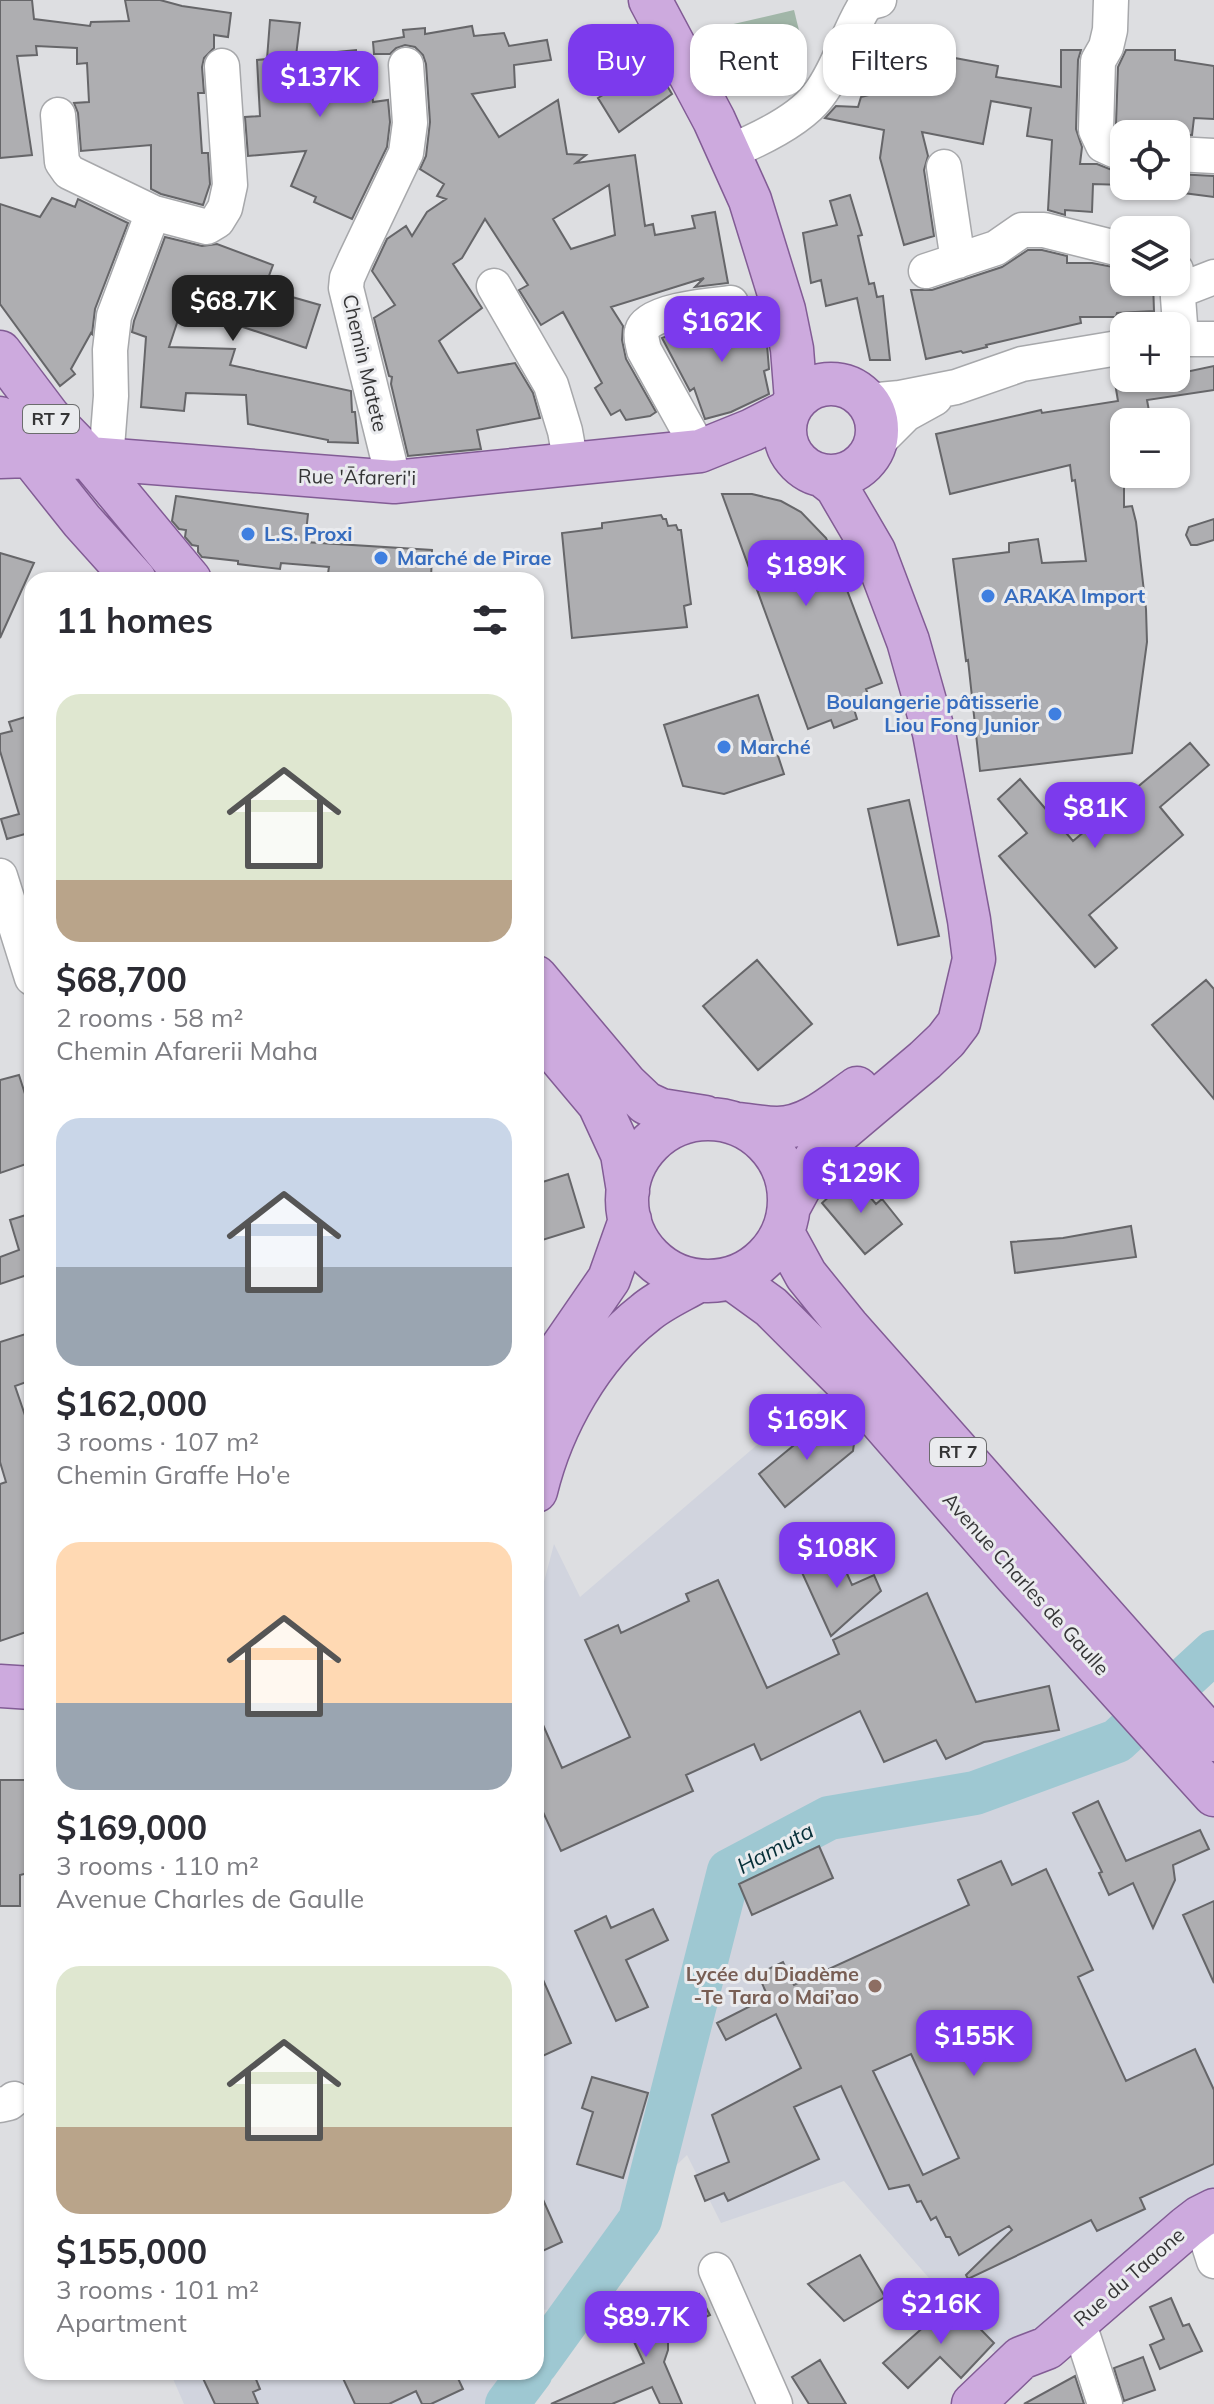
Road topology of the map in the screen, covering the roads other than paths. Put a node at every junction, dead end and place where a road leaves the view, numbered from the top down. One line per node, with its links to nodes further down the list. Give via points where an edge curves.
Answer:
1 (879, 0): 8 (street, via 864,7 812,104)
2 (1111, 0): 7 (street, via 1110,30 1098,61 1096,130)
3 (660, 17): 8 (main road)
4 (406, 65): 32 (street, Chemin Matete, via 406,153 346,288)
5 (222, 66): 12 (street, via 230,185 225,208 207,227)
6 (58, 115): 12 (street, via 62,162 69,172)
7 (1110, 148)
8 (729, 152): 18 (main road, via 750,200)
9 (1190, 155): 10 (street)
10 (1214, 156)
11 (944, 167): 13 (street, via 942,266 996,248 1022,230 1044,230)
12 (154, 213): 28 (street, via 114,316 111,396)
13 (1110, 246)
14 (1214, 277): 15 (street)
15 (1190, 279)
16 (494, 286): 29 (street, via 551,385)
17 (731, 303): 25 (street, via 651,319 641,338)
18 (784, 310): 22 (main road); 23 (main road, via 793,358)
19 (1110, 349): 21 (street, via 1022,364)
20 (0, 352): 28 (main road, RT 7, via 49,417)
21 (956, 387): 22 (street, via 900,398); 26 (street, via 906,414)
22 (855, 393): 23 (main road, via 817,386); 26 (main road, via 877,422)
23 (793, 405): 25 (main road, Rue 'Āfareri'i, via 752,430); 31 (main road, via 785,424 787,442 795,458)
24 (0, 418): 27 (main road, RT 7)
25 (706, 448): 29 (main road, Rue 'Āfareri'i); 31 (main road, Rue 'Āfareri'i, via 758,450)
26 (873, 450): 31 (main road, via 857,469 840,476); 34 (main road, via 866,500)
27 (14, 456): 28 (main road, Rue 'Āfareri'i); 35 (main road, RT 7)
28 (97, 459): 30 (main road, Rue 'Āfareri'i); 33 (main road, RT 7)
29 (571, 464): 32 (main road, Rue 'Āfareri'i)
30 (180, 466): 32 (main road, Rue 'Āfareri'i); 33 (main road, via 159,479 151,496)
31 (815, 473): 34 (main road, via 836,486)
32 (394, 482)
33 (150, 533): 36 (main road, RT 7)
34 (874, 551): 40 (main road, via 908,641 934,733 974,959)
35 (128, 572)
36 (183, 572)
37 (0, 876): 38 (street)
38 (24, 952)
39 (544, 987): 42 (main road, RT 7, via 646,1103)
40 (967, 993): 42 (main road, via 913,1045 817,1117 777,1128); 44 (main road, via 959,1023 946,1040 815,1159)
41 (544, 1039): 43 (main road, RT 7, via 599,1104 622,1154)
42 (728, 1122): 43 (main road, via 686,1122 658,1136 637,1161); 44 (main road, RT 7, via 754,1133 777,1157 789,1189)
43 (629, 1205): 45 (main road, RT 7, via 639,1242 655,1261 675,1274); 46 (main road, via 609,1279)
44 (786, 1220): 45 (main road, via 756,1266); 48 (main road, Avenue Charles de Gaulle / RT 7, via 806,1275)
45 (714, 1279): 47 (main road, via 646,1312 604,1352 574,1397); 48 (main road, Avenue Charles de Gaulle / RT 7, via 771,1307 852,1388 1016,1576)
46 (544, 1376)
47 (544, 1463)
48 (1131, 1674): 51 (main road, Avenue Charles de Gaulle / RT 7)
49 (0, 1686): 50 (main road)
50 (24, 1688)
51 (1171, 1718): 52 (main road, Avenue Charles de Gaulle / RT 7); 53 (main road, Avenue Charles de Gaulle / RT 7)
52 (1214, 1740)
53 (1214, 1795)
54 (1207, 2214): 55 (street); 57 (main road, Rue du Taaone)
55 (1214, 2261)
56 (716, 2270): 59 (street)
57 (1078, 2321): 58 (main road, Rue du Taaone); 62 (street)
58 (1047, 2348): 60 (main road, Rue du Taaone, via 1021,2358); 61 (main road, Rue du Taaone)
59 (775, 2404)
60 (973, 2404)
61 (1010, 2404)
62 (1105, 2404)

